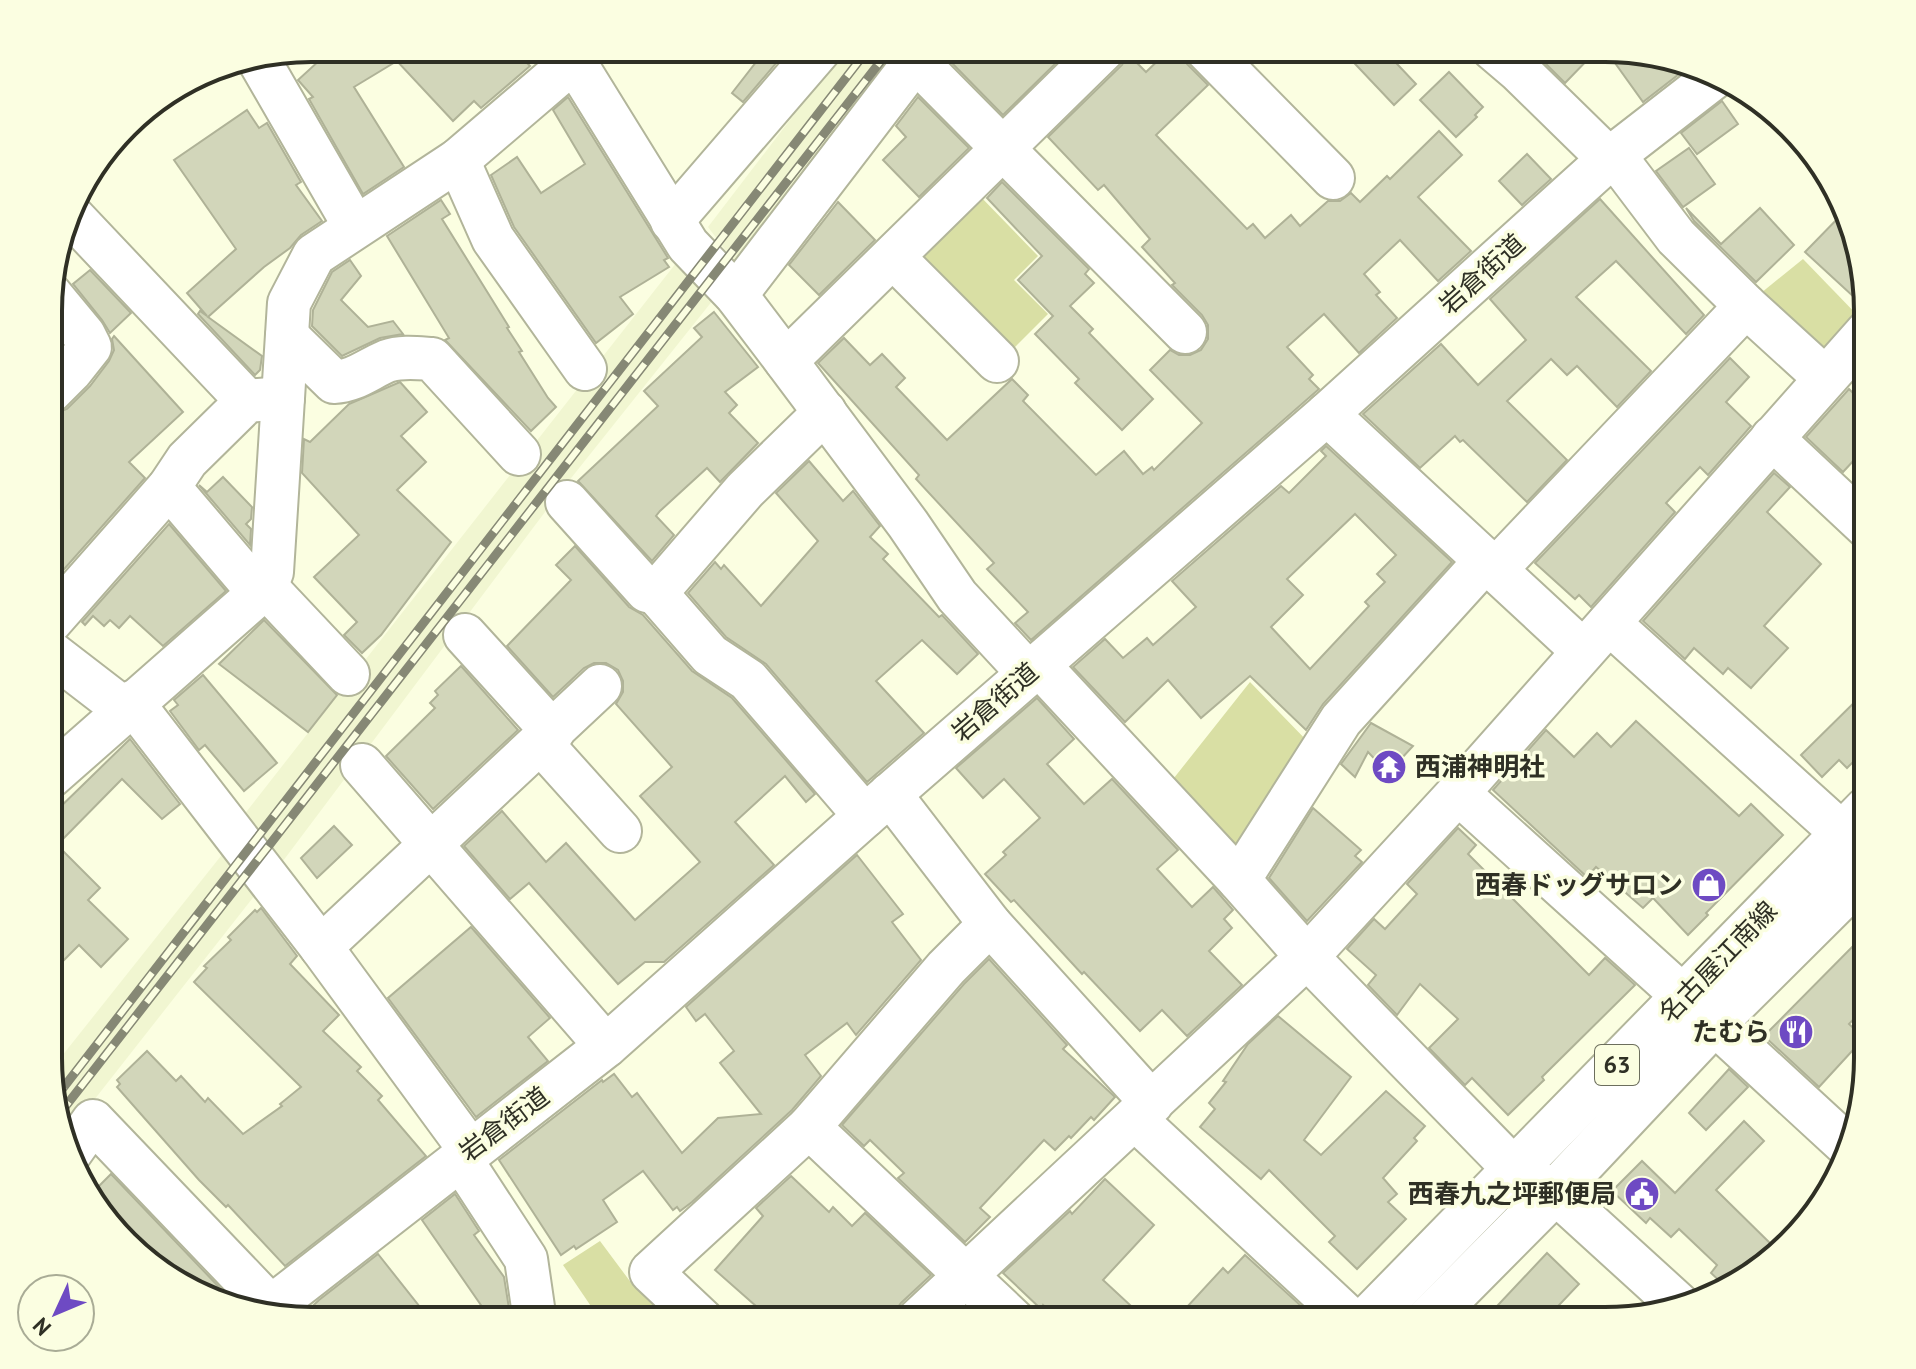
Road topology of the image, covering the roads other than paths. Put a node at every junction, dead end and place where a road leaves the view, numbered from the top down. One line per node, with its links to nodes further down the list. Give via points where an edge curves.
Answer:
1 (561, 62): 13 (street)
2 (575, 62): 15 (street)
3 (806, 62): 15 (street)
4 (914, 62): 19 (street)
5 (927, 62): 11 (street)
6 (1090, 63): 11 (street)
7 (1219, 63): 14 (street)
8 (1510, 63): 12 (street)
9 (263, 67): 17 (street)
10 (1706, 84): 12 (street, 岩倉街道)
11 (1004, 149): 18 (street); 22 (street)
12 (1612, 157): 20 (street, via 1676,237); 32 (street, 岩倉街道)
13 (458, 160): 17 (street); 27 (street, via 493,239)
14 (1333, 178)
15 (672, 221): 19 (street)
16 (79, 222): 30 (street)
17 (355, 227): 23 (street, via 314,255 289,303)
18 (893, 257): 25 (street); 26 (street)
19 (736, 295): 25 (street)
20 (1746, 306): 28 (street); 38 (street)
21 (62, 309): 29 (street, via 90,347)
22 (1185, 332)
23 (287, 336): 30 (street); 34 (street, via 334,382 348,381 390,360 432,359)
24 (1853, 347): 28 (street)
25 (786, 361): 31 (street)
26 (997, 361)
27 (585, 369)
28 (1825, 378): 33 (street)
29 (62, 380)
30 (265, 400): 35 (street, via 187,460); 39 (street, via 272,572)
31 (825, 412): 40 (street, via 745,490); 45 (street, via 957,596 1019,663)
32 (1327, 414): 38 (street); 45 (street, 岩倉街道)
33 (1772, 438): 37 (street); 43 (street)
34 (519, 454)
35 (169, 487): 39 (street); 41 (street)
36 (567, 502): 40 (street, via 647,591)
37 (1853, 514)
38 (1491, 565): 43 (street); 58 (street, via 1341,720)
39 (262, 590): 46 (street); 48 (street)
40 (656, 593): 53 (street, via 710,655 748,680)
41 (62, 608)
42 (465, 635): 49 (street)
43 (1596, 637): 52 (street); 54 (street)
44 (62, 661): 48 (street)
45 (1034, 668): 53 (street, 岩倉街道); 58 (street, via 1049,676)
46 (348, 674)
47 (600, 686): 49 (street)
48 (128, 706): 51 (street); 61 (street)
49 (547, 737): 56 (street); 57 (street)
50 (362, 765): 57 (street)
51 (63, 766)
52 (1458, 793): 62 (street); 63 (street)
53 (878, 805): 60 (street); 64 (street, 岩倉街道)
54 (1853, 820)
55 (1853, 823): 63 (main road, 名古屋江南線 / 63)
56 (620, 831)
57 (432, 843): 61 (street); 64 (street)
58 (1239, 880): 62 (street)
59 (1853, 883): 63 (main road, 名古屋江南線 / 63)
60 (990, 924): 65 (street); 66 (street)
61 (321, 947): 69 (street)
62 (1307, 957): 65 (street); 70 (street)
63 (1699, 1010): 67 (street); 70 (main road, 名古屋江南線 / 63); 71 (main road, 名古屋江南線 / 63)
64 (606, 1046): 69 (street, 岩倉街道)
65 (1144, 1111): 72 (street); 80 (street)
66 (809, 1127): 72 (street); 77 (street, via 651,1272)
67 (1840, 1139)
68 (77, 1143): 74 (street, via 93,1121)
69 (465, 1154): 75 (street, 岩倉街道); 76 (street, via 526,1259)
70 (1515, 1170): 71 (street); 81 (main road, 名古屋江南線 / 63)
71 (1555, 1192): 73 (street); 82 (main road, 名古屋江南線 / 63)
72 (966, 1275): 78 (street); 79 (street)
73 (1671, 1298)
74 (258, 1301)
75 (274, 1303)
76 (533, 1306)
77 (687, 1306)
78 (932, 1306)
79 (999, 1307)
80 (1338, 1307)
81 (1380, 1307)
82 (1441, 1307)

